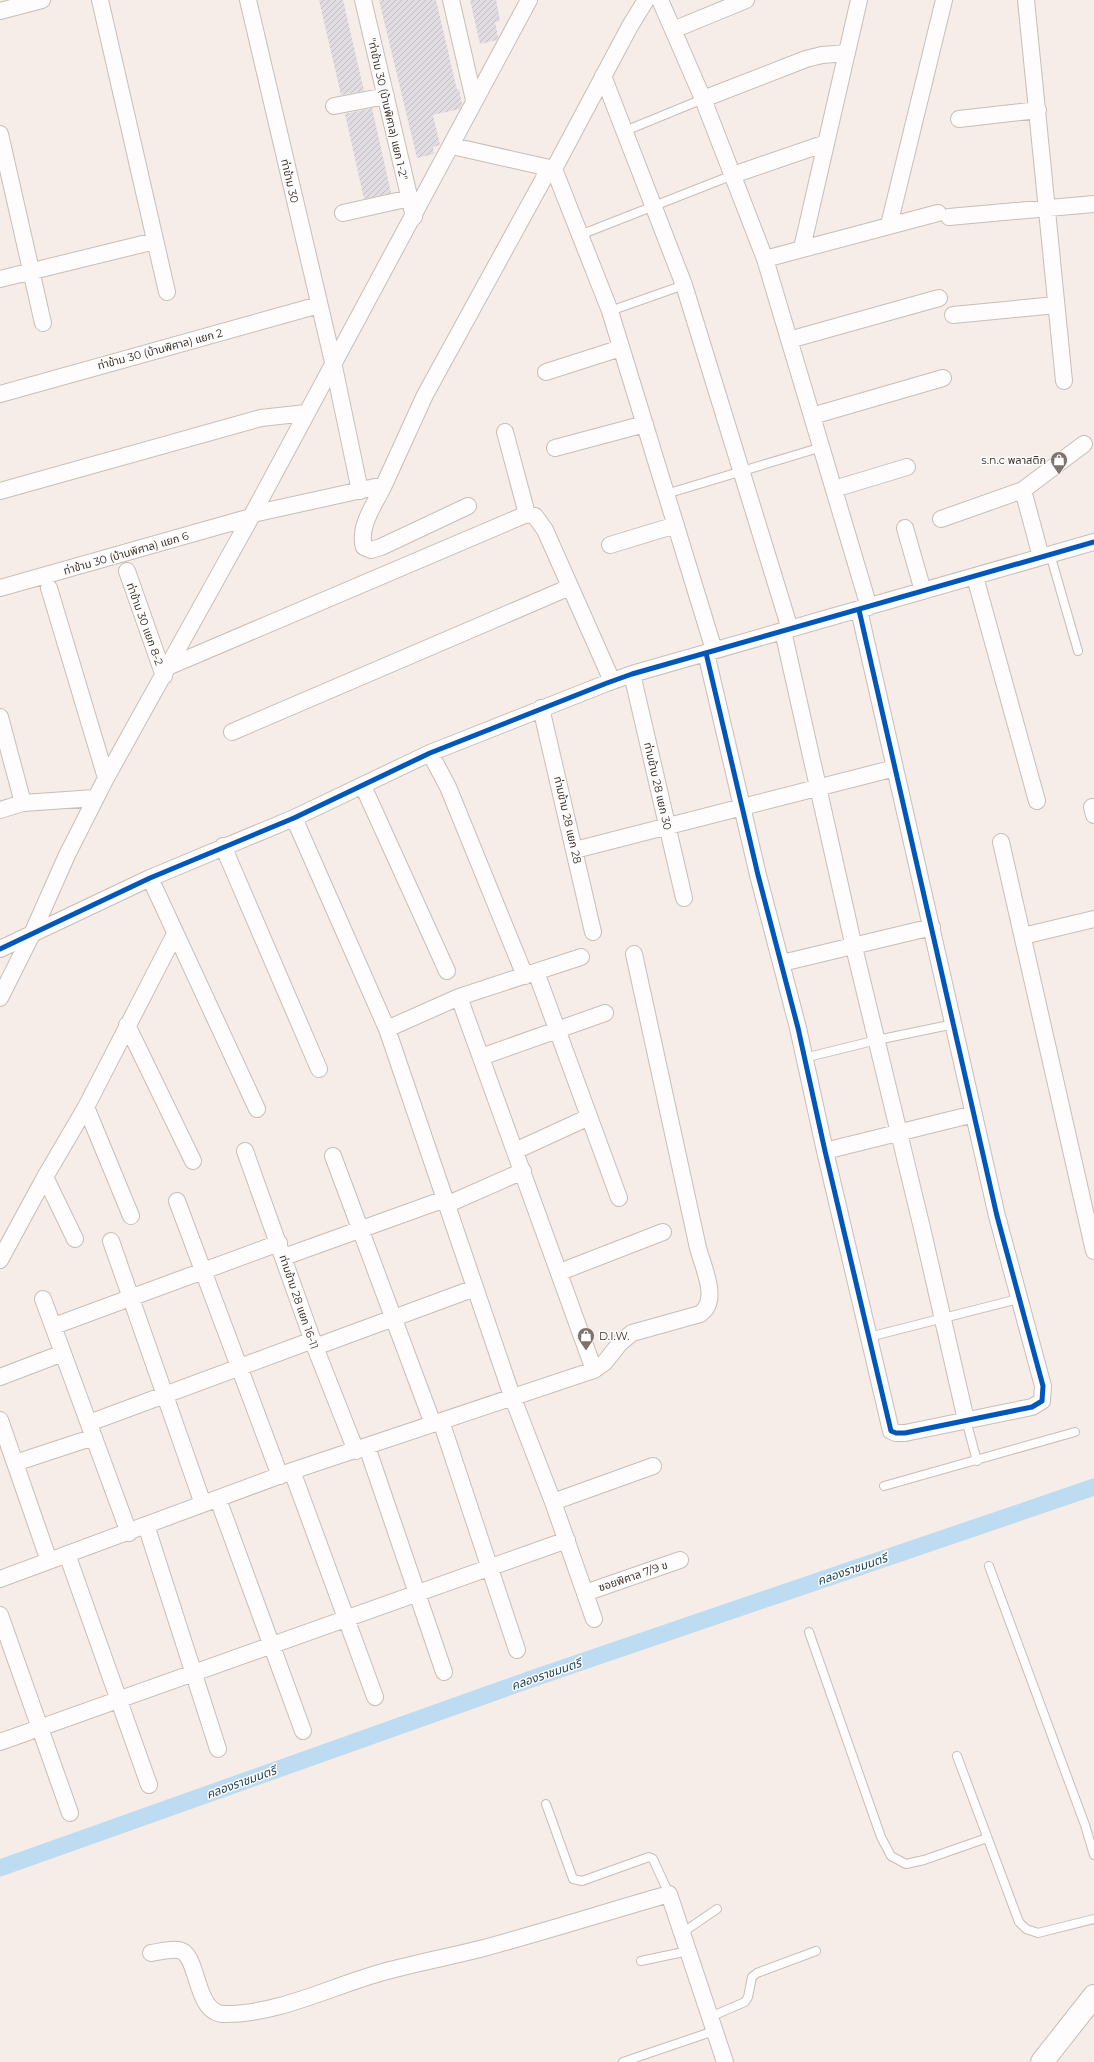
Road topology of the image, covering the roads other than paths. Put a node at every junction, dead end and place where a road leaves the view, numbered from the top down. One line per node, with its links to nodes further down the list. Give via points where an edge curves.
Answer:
1 (42, 0): 13 (street)
2 (100, 0): 37 (street)
3 (248, 0): 45 (street, ท่าข้าม 30)
4 (363, 0): 17 (street, "ท่าข้าม 30 (บ้านพิศาล) แยก 1-2")
5 (451, 0): 19 (street)
6 (529, 0): 19 (street)
7 (646, 0): 16 (street)
8 (660, 0): 14 (street)
9 (746, 0): 14 (street)
10 (859, 0): 15 (street)
11 (944, 0): 35 (street)
12 (1026, 0): 21 (street)
13 (0, 11)
14 (673, 30): 18 (street)
15 (847, 53): 18 (street, via 806,59); 25 (street)
16 (604, 76): 23 (street); 27 (street)
17 (386, 96): 20 (street); 29 (street, "ท่าข้าม 30 (บ้านพิศาล) แยก 1-2")
18 (703, 99): 23 (lane); 28 (street)
19 (474, 100): 26 (street)
20 (334, 106)
21 (1038, 110): 22 (street); 32 (street)
22 (959, 119)
23 (625, 131): 31 (street)
24 (1, 141): 40 (street)
25 (826, 143): 28 (street); 38 (street)
26 (452, 146): 27 (street); 34 (street)
27 (552, 169): 36 (street); 66 (street, via 425,395)
28 (733, 176): 31 (lane); 39 (street)
29 (410, 198): 33 (street); 34 (street, "ท่าข้าม 30 (บ้านพิศาล) แยก 1-2")
30 (1094, 204): 32 (street)
31 (654, 205): 36 (lane); 42 (street)
32 (1048, 209): 35 (street, via 943,215); 46 (street)
33 (343, 213)
34 (414, 217): 52 (street)
35 (889, 225): 38 (street)
36 (580, 235): 47 (street)
37 (155, 241): 40 (street); 43 (street)
38 (802, 248): 39 (street)
39 (765, 259): 50 (street)
40 (32, 271): 41 (street); 49 (street)
41 (0, 279)
42 (684, 285): 47 (lane); 65 (street)
43 (167, 292)
44 (939, 298): 50 (street)
45 (319, 305): 52 (street, ท่าข้าม 30); 56 (street, ท่าข้าม 30 (บ้านพิศาล) แยก 2)
46 (1056, 305): 48 (street); 55 (street)
47 (610, 310): 51 (street)
48 (953, 315)
49 (43, 323)
50 (789, 340): 58 (street)
51 (621, 348): 53 (street); 59 (street)
52 (333, 362): 57 (street); 70 (street, ท่าข้าม 30)
53 (546, 372)
54 (943, 378): 58 (street)
55 (1064, 381)
56 (0, 394)
57 (306, 413): 69 (street, via 261,418); 74 (street)
58 (812, 416): 62 (street)
59 (645, 424): 63 (street); 71 (street)
60 (505, 432): 73 (street)
61 (1084, 444): 68 (street)
62 (822, 447): 65 (lane); 67 (street)
63 (555, 448)
64 (907, 467): 67 (street)
65 (742, 471): 71 (lane); 88 (street)
66 (384, 485): 70 (street, ท่าข้าม 30 (บ้านพิศาล) แยก 6); 72 (street, via 361,537 364,547 371,550)
67 (834, 489): 87 (street)
68 (1024, 490): 75 (street); 80 (street)
69 (0, 491)
70 (360, 491): 74 (street, ท่าข้าม 30 (บ้านพิศาล) แยก 6)
71 (666, 494): 76 (street)
72 (468, 506)
73 (527, 514): 83 (street, via 539,520); 91 (street)
74 (252, 516): 84 (street, ท่าข้าม 30 (บ้านพิศาล) แยก 6); 91 (street)
75 (941, 519)
76 (676, 525): 79 (street); 90 (street)
77 (906, 528): 86 (street)
78 (1094, 542): 80 (street)
79 (610, 545)
80 (1046, 556): 82 (street); 89 (lane)
81 (126, 572): 91 (street, ท่าข้าม 30 แยก 8-2)
82 (975, 576): 86 (street); 103 (street)
83 (570, 586): 93 (street); 96 (street)
84 (0, 588)
85 (50, 588): 99 (street)
86 (923, 591): 87 (street)
87 (864, 608): 88 (street); 98 (street)
88 (787, 630): 90 (street); 101 (street)
89 (1078, 651)
90 (710, 652): 92 (street); 105 (street)
91 (167, 671): 99 (street)
92 (632, 674): 93 (street); 108 (street, ท่ามข้าม 28 แยก 30)
93 (612, 681): 94 (street)
94 (540, 708): 97 (street); 111 (street, ท่ามข้าม 28 แยก 28)
95 (0, 717): 104 (street)
96 (232, 732)
97 (430, 753): 100 (street); 126 (street, via 448,787)
98 (895, 768): 101 (street); 115 (street)
99 (106, 778): 102 (street)
100 (363, 786): 107 (street); 125 (street)
101 (818, 787): 105 (street); 120 (street)
102 (95, 798): 104 (street); 117 (street)
103 (1037, 801)
104 (23, 803): 106 (street)
105 (742, 807): 108 (street); 124 (street)
106 (0, 810)
107 (294, 818): 110 (street); 132 (street)
108 (667, 827): 111 (street); 113 (street, ท่ามข้าม 28 แยก 30)
109 (1001, 842): 119 (street)
110 (223, 846): 112 (street); 137 (street)
111 (575, 850): 116 (street, ท่ามข้าม 28 แยก 28)
112 (150, 878): 117 (street); 118 (street)
113 (684, 898)
114 (1094, 919): 119 (street)
115 (932, 927): 120 (street); 130 (street)
116 (593, 932)
117 (32, 934): 121 (street); 128 (street)
118 (175, 934): 131 (street); 139 (street)
119 (1023, 936): 159 (street)
120 (853, 946): 124 (street); 134 (street)
121 (0, 948)
122 (634, 954): 174 (street, via 710,1301 706,1310 700,1314 632,1333)
123 (581, 958): 126 (street)
124 (782, 963): 136 (street)
125 (447, 971)
126 (530, 974): 127 (street); 133 (street)
127 (459, 997): 132 (street); 135 (street)
128 (0, 998)
129 (605, 1013): 133 (street)
130 (954, 1024): 134 (lane); 140 (street)
131 (127, 1025): 138 (street); 147 (street)
132 (387, 1029): 152 (street)
133 (557, 1030): 135 (street); 141 (street)
134 (877, 1040): 136 (lane); 142 (street)
135 (481, 1056): 143 (street)
136 (804, 1058): 144 (street)
137 (319, 1069)
138 (86, 1107): 149 (street); 153 (street)
139 (257, 1109)
140 (974, 1114): 142 (street); 166 (street, via 996,1216)
141 (590, 1117): 143 (street); 150 (street)
142 (899, 1133): 144 (street); 167 (street)
143 (515, 1151): 148 (street)
144 (825, 1151): 170 (street)
145 (245, 1152): 158 (street, ท่ามข้าม 28 แยก 16-11)
146 (333, 1156): 154 (street)
147 (193, 1161)
148 (523, 1171): 152 (street); 162 (street)
149 (45, 1177): 156 (street); 160 (street)
150 (620, 1198)
151 (177, 1201): 161 (street)
152 (446, 1202): 154 (street); 163 (street)
153 (130, 1216)
154 (360, 1230): 158 (street); 168 (street)
155 (663, 1232): 162 (street)
156 (75, 1239)
157 (111, 1241): 164 (street)
158 (281, 1250): 161 (street); 171 (street, ท่ามข้าม 28 แยก 16-11)
159 (1094, 1251)
160 (0, 1260)
161 (204, 1271): 164 (street); 173 (street)
162 (560, 1272): 174 (street)
163 (475, 1288): 168 (street); 177 (street)
164 (131, 1298): 169 (street); 176 (street)
165 (43, 1299): 169 (street)
166 (1018, 1299): 167 (lane); 179 (street, via 1043,1386 1042,1401 1032,1407)
167 (943, 1317): 170 (lane); 179 (street)
168 (394, 1319): 171 (street); 180 (street)
169 (54, 1326): 172 (street)
170 (869, 1336): 179 (street, via 892,1431 896,1434 905,1433)
171 (314, 1343): 173 (street); 183 (street, ท่ามข้าม 28 แยก 16-11)
172 (63, 1353): 175 (street); 181 (street)
173 (239, 1366): 176 (street); 187 (street)
174 (594, 1370): 177 (street)
175 (0, 1377)
176 (165, 1395): 181 (street); 189 (street)
177 (512, 1396): 180 (street); 190 (street)
178 (0, 1420): 184 (street)
179 (966, 1420): 185 (lane)
180 (437, 1422): 183 (street); 198 (street)
181 (91, 1430): 184 (street); 192 (street)
182 (1075, 1432): 185 (lane)
183 (362, 1449): 187 (street); 200 (street, ท่ามข้าม 28 แยก 16-11)
184 (9, 1459): 196 (street)
185 (977, 1461): 188 (lane)
186 (653, 1466): 190 (street)
187 (286, 1473): 189 (street); 204 (street)
188 (884, 1486)
189 (210, 1501): 191 (street); 206 (street)
190 (553, 1502): 193 (street)
191 (146, 1525): 192 (street); 209 (street)
192 (129, 1533): 194 (street)
193 (566, 1540): 198 (street); 201 (street)
194 (67, 1554): 196 (street); 211 (street)
195 (680, 1560): 201 (street, ซอยพิศาล 7/9 ข)
196 (49, 1561): 199 (street)
197 (989, 1566): 221 (lane)
198 (490, 1568): 200 (street); 207 (street)
199 (0, 1579)
200 (417, 1593): 204 (street); 208 (street, ท่ามข้าม 28 แยก 16-11)
201 (585, 1593): 203 (street)
202 (0, 1615): 212 (street)
203 (594, 1619)
204 (346, 1620): 206 (street); 210 (street)
205 (809, 1632): 220 (lane, via 881,1837 891,1856 906,1864)
206 (271, 1644): 209 (street); 213 (street)
207 (517, 1650)
208 (444, 1672)
209 (194, 1674): 211 (street); 215 (street)
210 (375, 1697)
211 (119, 1701): 212 (street); 217 (street)
212 (40, 1728): 214 (street); 219 (street)
213 (303, 1731)
214 (0, 1742)
215 (218, 1749)
216 (957, 1756): 220 (lane)
217 (149, 1785)
218 (546, 1804): 222 (lane, via 573,1879 582,1881 649,1857 653,1859)
219 (70, 1813)
220 (987, 1838): 224 (lane, via 1019,1922 1026,1929 1038,1933)
221 (1094, 1855)
222 (669, 1894): 225 (street); 228 (street, via 481,1948 383,1972 259,2012 224,2014 212,2011 206,2005 185,1953 179,1950)
223 (717, 1909): 225 (lane)
224 (1094, 1919)
225 (682, 1933): 226 (street)
226 (688, 1951): 229 (lane); 231 (street)
227 (816, 1951): 231 (lane, via 757,1973 752,1977 745,2002)
228 (151, 1952)
229 (641, 1960)
230 (1094, 1996): 234 (street)
231 (712, 2024): 232 (lane); 233 (street)
232 (624, 2062)
233 (725, 2062)
234 (1042, 2062)

